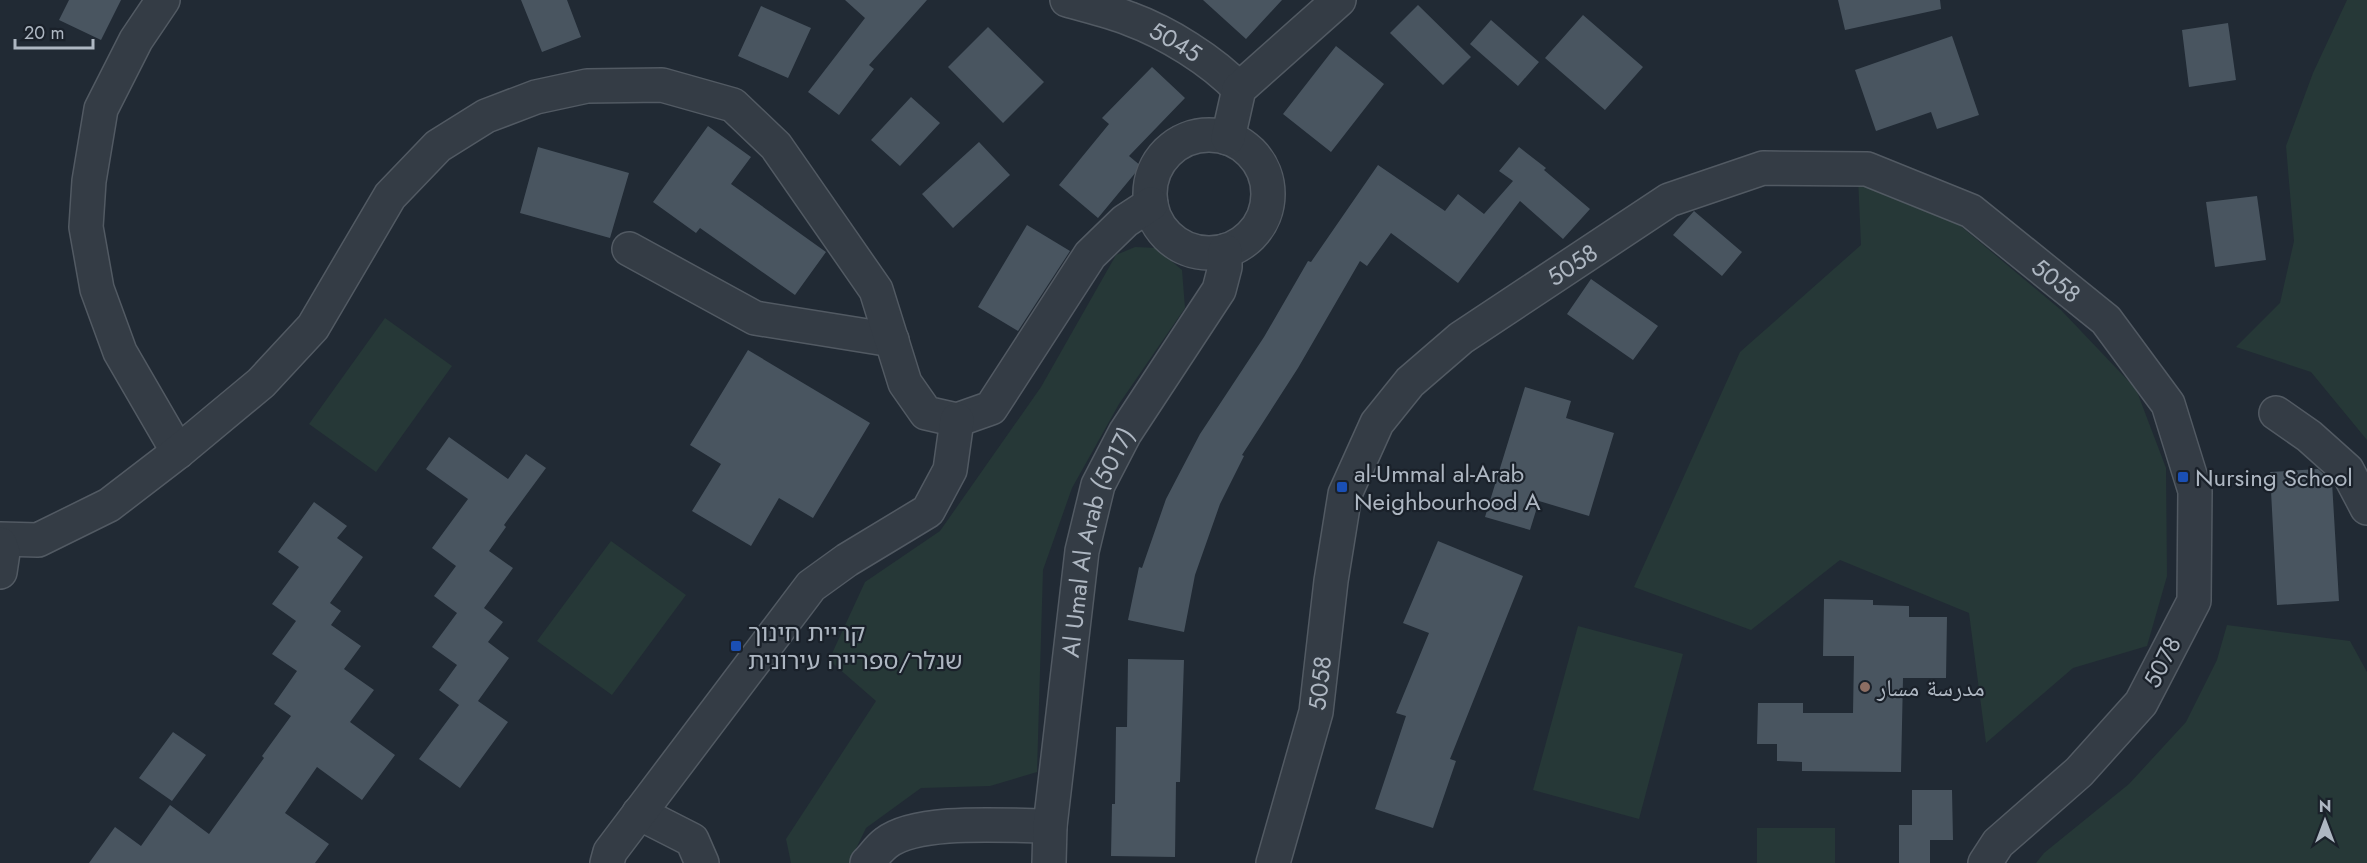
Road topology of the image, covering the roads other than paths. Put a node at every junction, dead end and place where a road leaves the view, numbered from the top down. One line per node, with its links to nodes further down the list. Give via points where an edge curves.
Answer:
1 (163, 0): 13 (street, via 136,40 101,109 86,227 97,289 120,352)
2 (1067, 0): 4 (street, 5045, via 1131,19 1176,42 1228,77)
3 (1339, 0): 4 (street)
4 (1239, 89): 5 (street)
5 (1228, 138): 6 (street, via 1209,135 1175,146 1155,171); 8 (street, via 1242,145 1262,167 1268,196 1259,225 1249,237)
6 (1151, 204): 8 (street, via 1171,239 1195,251); 12 (street, via 1125,221 1090,255 991,408)
7 (629, 249): 9 (street, via 755,318)
8 (1225, 251): 19 (street, Al Umal Al Arab (5017), via 1219,290 1125,433 1098,485 1082,551)
9 (892, 340): 12 (street, via 905,383 926,413); 13 (street, via 876,290 776,146 734,105 662,85 587,86 536,97 486,116 438,146 390,196 313,327 261,382)
10 (2168, 404): 24 (street, 5058, via 2106,320 1971,211 1867,169 1763,168 1669,200 1461,338 1410,382 1377,423 1345,494 1316,712); 25 (street, 5078, via 2195,491 2194,601 2141,703 2079,772 1998,843)
11 (2276, 413): 14 (street, via 2347,470)
12 (957, 420): 18 (street, via 950,470 928,510 811,586)
13 (178, 452): 15 (street, via 109,505 38,540)
14 (2367, 508)
15 (0, 539)
16 (0, 544): 17 (street)
17 (0, 572)
18 (639, 813): 20 (street, via 610,852); 21 (street, via 692,840)
19 (1050, 826): 22 (street, via 919,829 887,842); 23 (street, Al Umal Al Arab (5017))
20 (607, 863)
21 (702, 863)
22 (867, 863)
23 (1049, 863)
24 (1273, 863)
25 (1985, 863)

